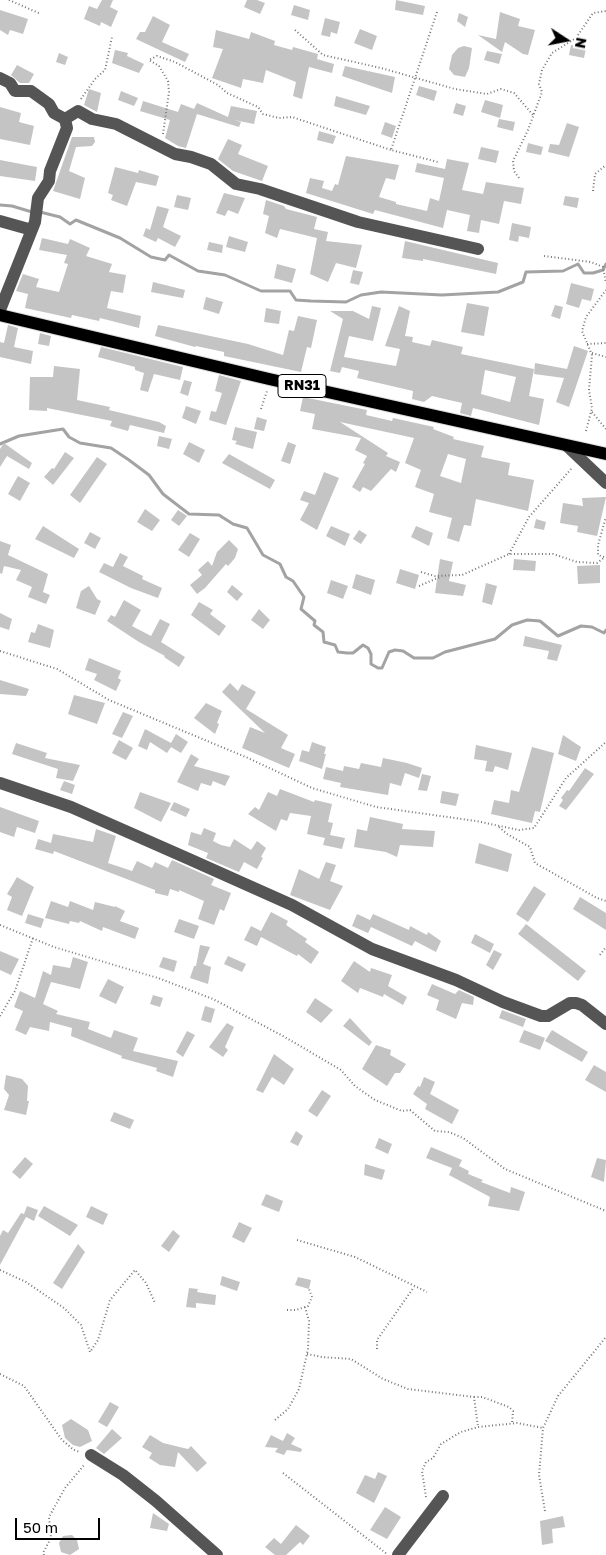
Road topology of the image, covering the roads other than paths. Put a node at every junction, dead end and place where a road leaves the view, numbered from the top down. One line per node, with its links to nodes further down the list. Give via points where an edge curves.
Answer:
1 (0, 78): 2 (street, via 10,83 15,91 31,91)
2 (65, 119): 4 (street, via 67,128 48,181 38,198); 5 (street, via 78,111 92,119 116,124 175,154 210,164 236,184 260,188 358,222)
3 (0, 221): 4 (street)
4 (32, 230): 6 (street)
5 (478, 249)
6 (0, 310)
7 (0, 315): 8 (main road, RN31)
8 (567, 446): 9 (main road, RN31); 10 (street)
9 (606, 454)
10 (606, 483)
11 (0, 783): 12 (street, via 70,807 189,858 292,905 372,949 456,980 503,1002 541,1016 576,1003)
12 (606, 1024)
13 (91, 1455): 15 (street, via 156,1500)
14 (442, 1496): 16 (street)
15 (217, 1555)
16 (398, 1555)

